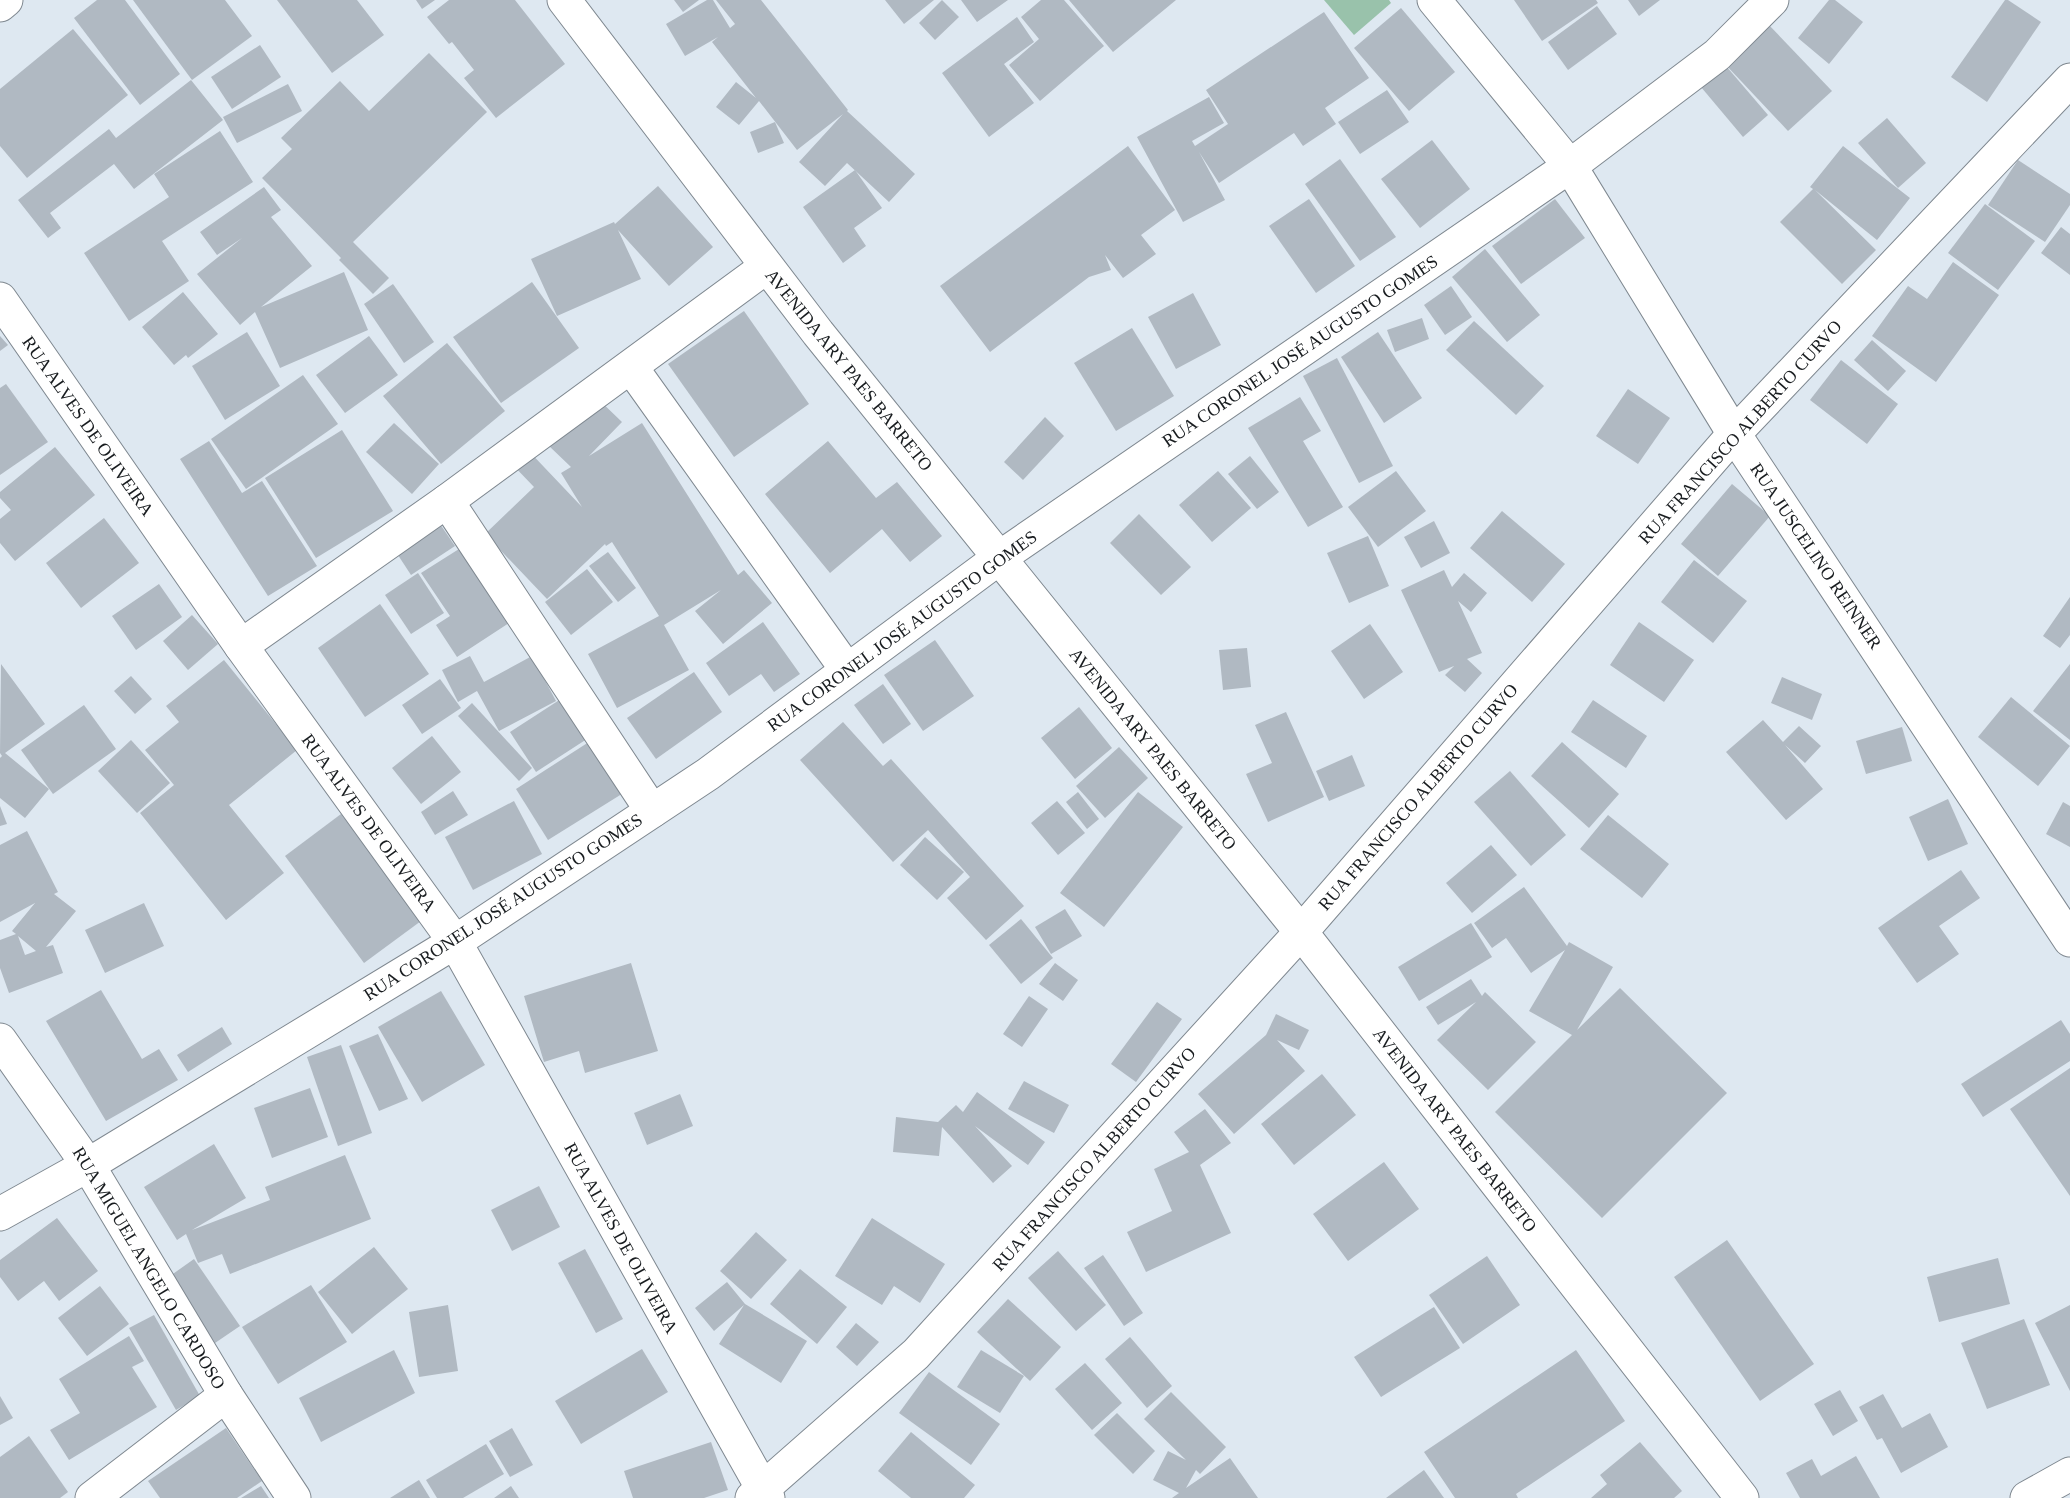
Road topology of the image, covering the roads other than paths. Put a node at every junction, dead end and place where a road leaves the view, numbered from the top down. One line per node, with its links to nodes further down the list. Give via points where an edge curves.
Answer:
1 (6, 0): 5 (street)
2 (564, 0): 8 (street, AVENIDA ARY PAES BARRETO)
3 (1434, 0): 7 (street, RUA JUSCELINO REINNER)
4 (1772, 0): 7 (street, RUA CORONEL JOSÉ AUGUSTO GOMES, via 1717,55)
5 (0, 5)
6 (2070, 80): 11 (street, RUA FRANCISCO ALBERTO CURVO)
7 (1570, 166): 11 (street, RUA JUSCELINO REINNER); 13 (street, RUA CORONEL JOSÉ AUGUSTO GOMES)
8 (766, 267): 10 (street); 13 (street, AVENIDA ARY PAES BARRETO)
9 (0, 299): 14 (street, RUA ALVES DE OLIVEIRA)
10 (631, 367): 12 (street); 15 (street)
11 (1734, 434): 17 (street, RUA FRANCISCO ALBERTO CURVO); 18 (street, RUA JUSCELINO REINNER)
12 (447, 501): 14 (street); 16 (street)
13 (999, 558): 15 (street, RUA CORONEL JOSÉ AUGUSTO GOMES); 17 (street, AVENIDA ARY PAES BARRETO)
14 (241, 646): 19 (street, RUA ALVES DE OLIVEIRA)
15 (848, 670): 16 (street, RUA CORONEL JOSÉ AUGUSTO GOMES)
16 (652, 811): 19 (street, RUA CORONEL JOSÉ AUGUSTO GOMES)
17 (1301, 932): 25 (street, RUA FRANCISCO ALBERTO CURVO, via 916,1354); 28 (street, AVENIDA ARY PAES BARRETO)
18 (2070, 940)
19 (455, 942): 21 (street, RUA CORONEL JOSÉ AUGUSTO GOMES); 25 (street, RUA ALVES DE OLIVEIRA)
20 (0, 1040): 21 (street, RUA MIGUEL ANGELO CARDOSO)
21 (88, 1165): 22 (street, RUA CORONEL JOSÉ AUGUSTO GOMES); 23 (street, RUA MIGUEL ANGELO CARDOSO)
22 (0, 1214)
23 (226, 1395): 26 (street); 27 (street, RUA MIGUEL ANGELO CARDOSO)
24 (2070, 1474): 29 (street)
25 (761, 1496)
26 (92, 1498)
27 (294, 1498)
28 (1742, 1498)
29 (2027, 1498)

